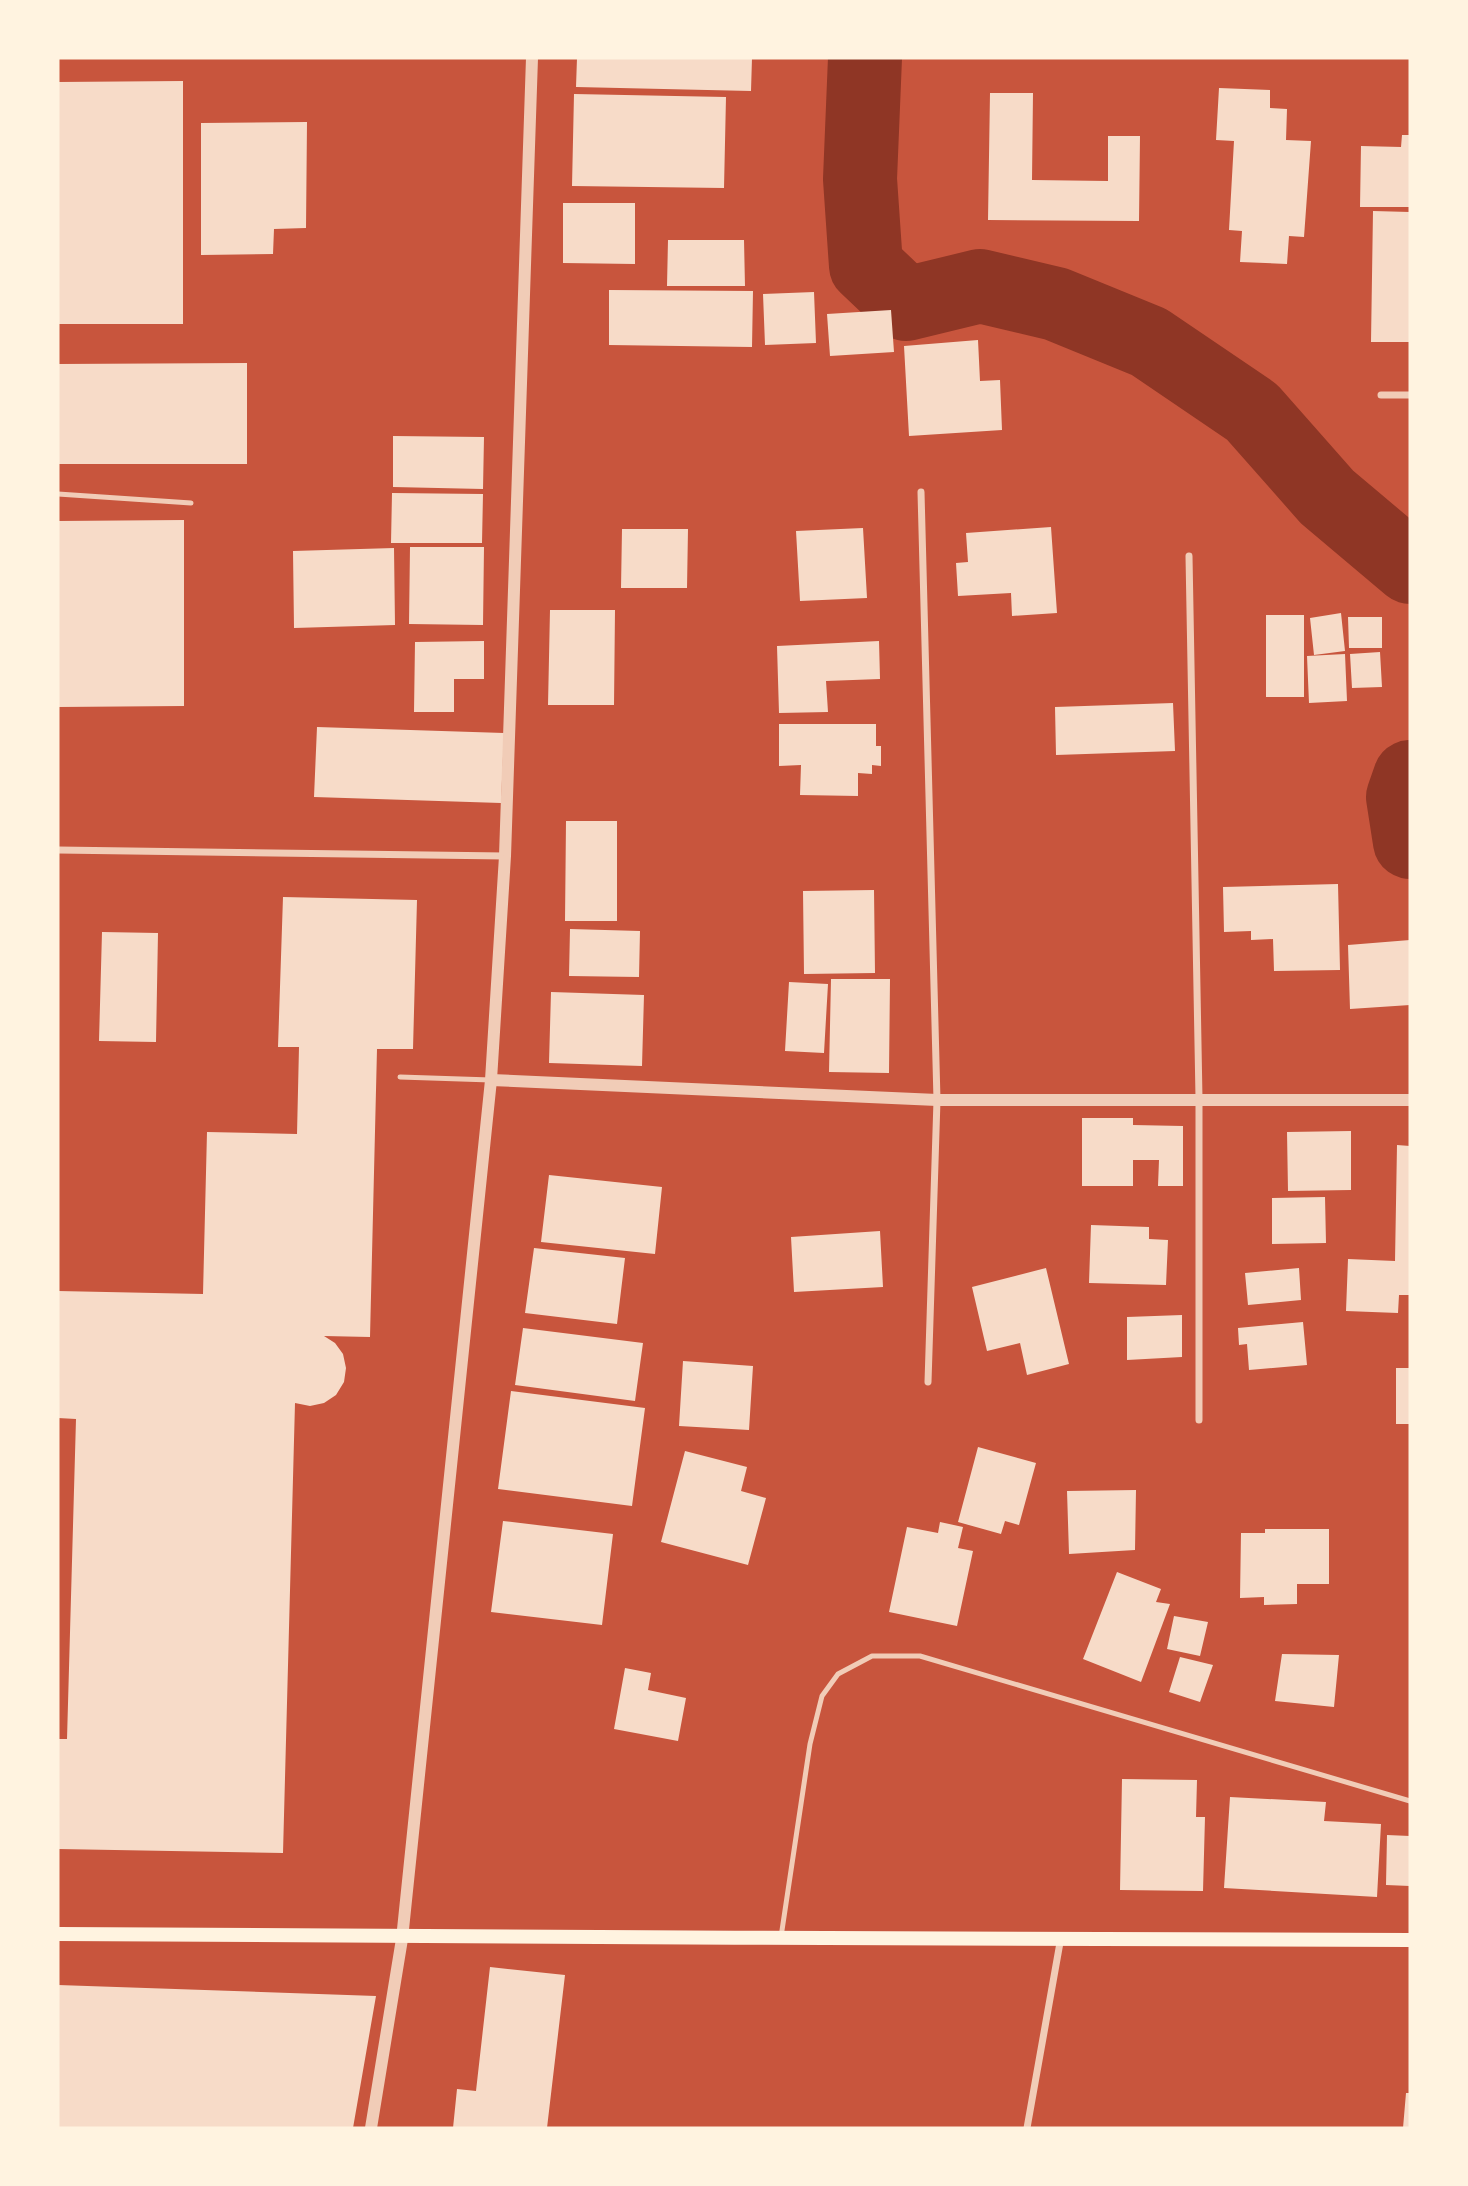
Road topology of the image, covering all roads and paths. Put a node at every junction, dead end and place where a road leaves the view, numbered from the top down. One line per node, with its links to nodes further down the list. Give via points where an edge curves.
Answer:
1 (532, 58): 9 (street)
2 (1410, 395): 3 (street)
3 (1381, 396)
4 (921, 492): 13 (street)
5 (58, 494): 6 (lane)
6 (191, 503)
7 (1189, 556): 12 (street)
8 (58, 850): 9 (street)
9 (505, 856): 11 (street)
10 (400, 1077): 11 (lane)
11 (491, 1080): 13 (street); 21 (street)
12 (1199, 1098): 13 (street); 14 (street); 16 (street)
13 (937, 1100): 15 (street)
14 (1410, 1100)
15 (928, 1382)
16 (1199, 1420)
17 (1410, 1801): 19 (lane, via 920,1656 872,1656 838,1674 822,1696 810,1744)
18 (58, 1934): 21 (main road)
19 (781, 1937): 20 (main road); 21 (main road)
20 (1061, 1937): 22 (main road); 24 (street)
21 (402, 1939): 23 (street)
22 (1410, 1940)
23 (371, 2128)
24 (1027, 2128)

